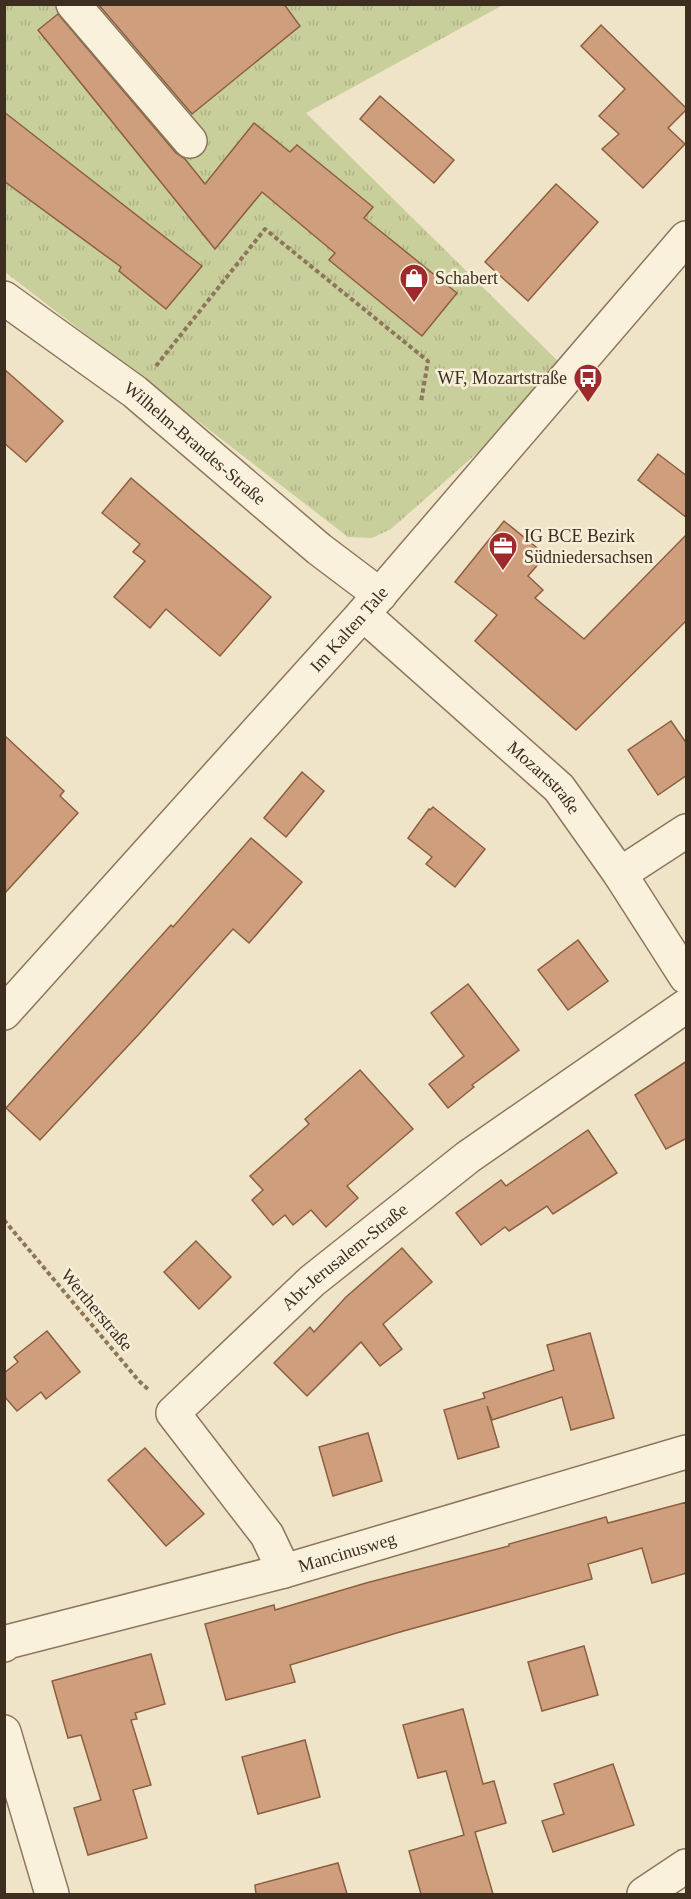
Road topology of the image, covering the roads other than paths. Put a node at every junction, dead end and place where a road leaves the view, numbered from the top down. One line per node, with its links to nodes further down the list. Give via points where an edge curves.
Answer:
1 (73, 4): 2 (street)
2 (190, 141)
3 (687, 238): 5 (street, Im Kalten Tale)
4 (4, 298): 5 (street, Wilhelm-Brandes-Straße, via 135,392 319,549)
5 (371, 604): 7 (street, Mozartstraße, via 559,788); 10 (street, Im Kalten Tale)
6 (687, 831): 7 (street)
7 (620, 874): 8 (street, Mozartstraße)
8 (687, 977)
9 (687, 1006): 12 (street, Abt-Jerusalem-Straße, via 468,1157 312,1281 173,1413 267,1535)
10 (6, 1007)
11 (687, 1452): 12 (street, Mancinusweg)
12 (284, 1571): 13 (street, Mancinusweg)
13 (4, 1645)
14 (4, 1732): 16 (street)
15 (687, 1866): 17 (street)
16 (52, 1894)
17 (644, 1894)

